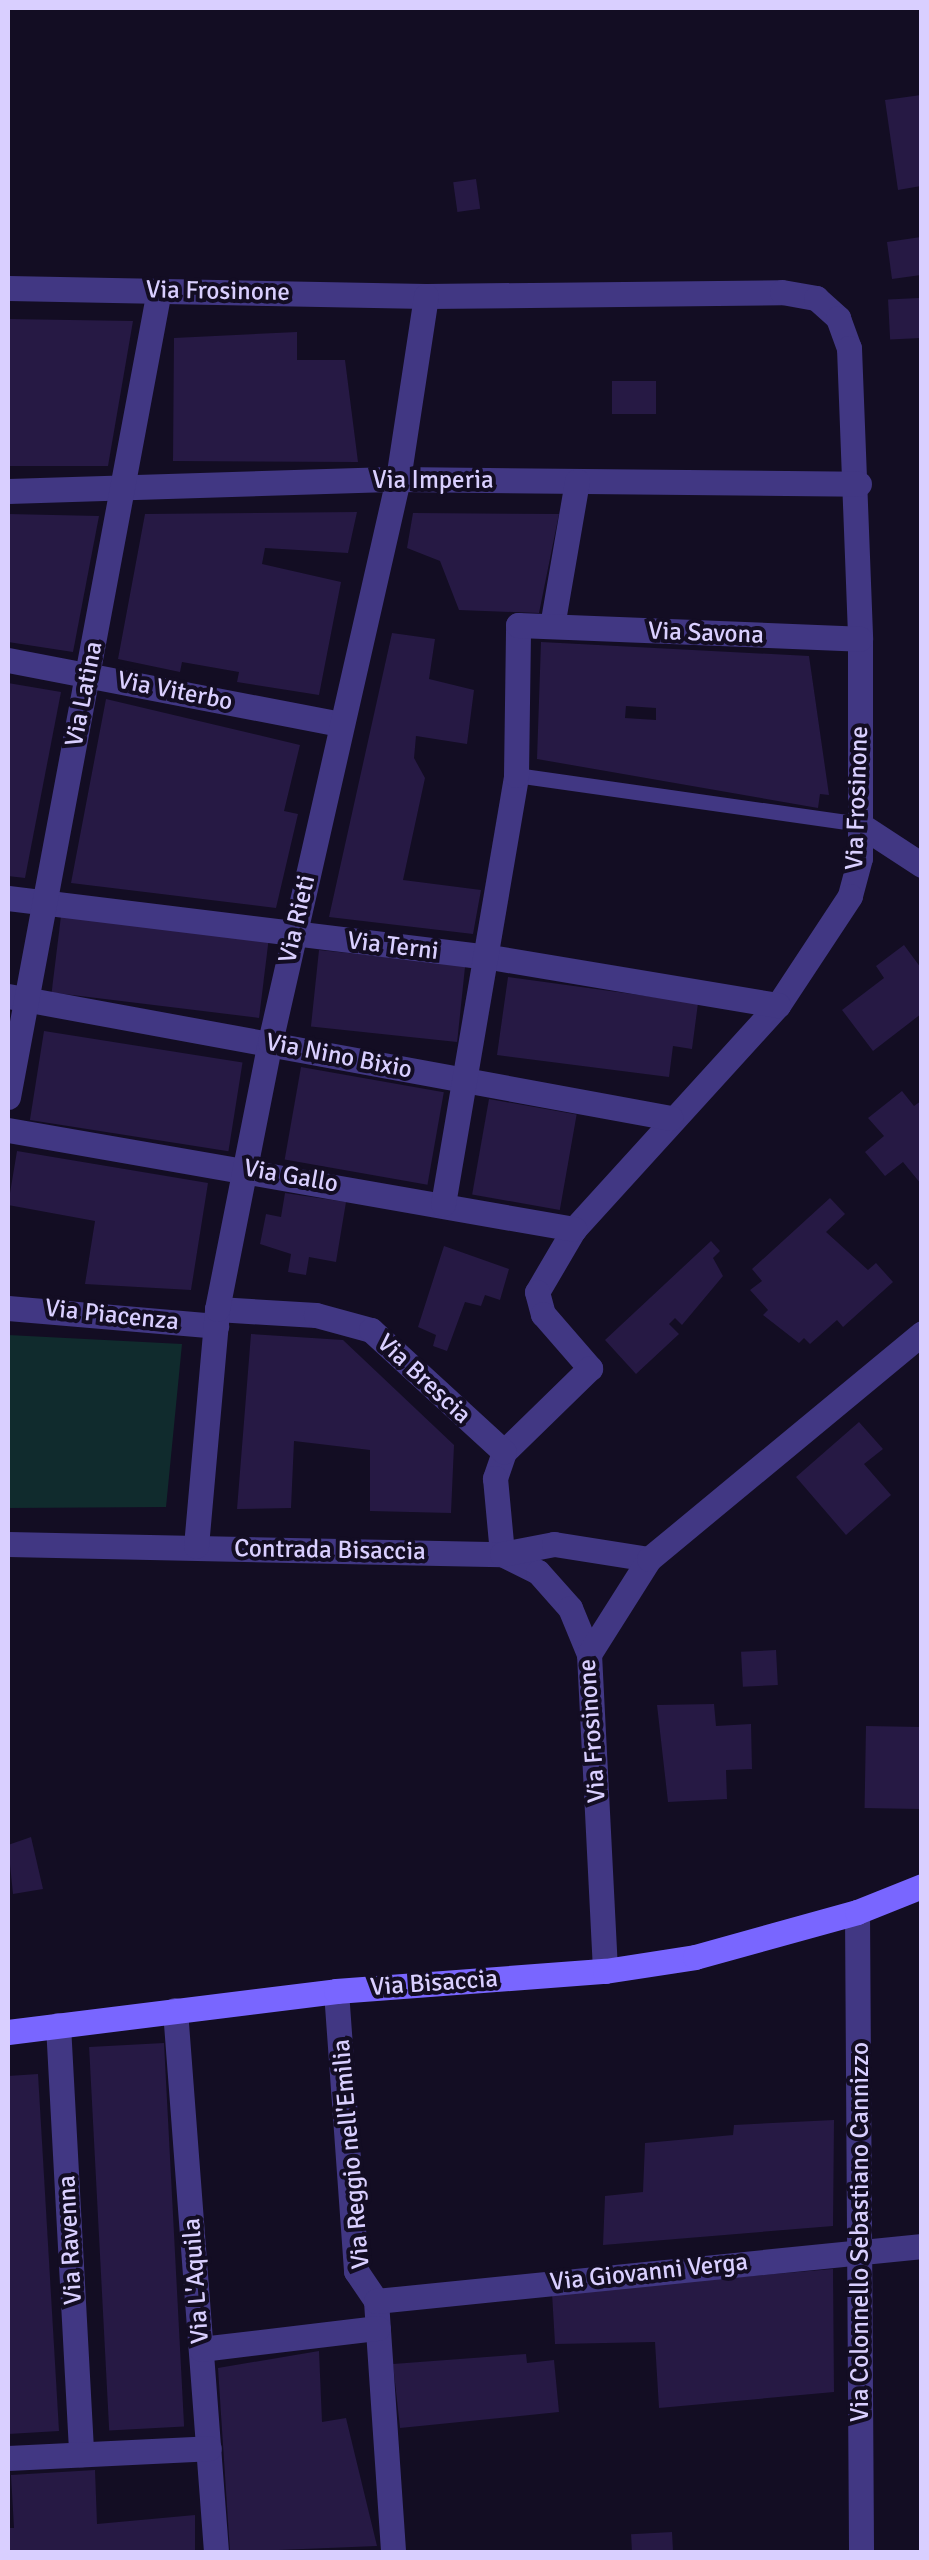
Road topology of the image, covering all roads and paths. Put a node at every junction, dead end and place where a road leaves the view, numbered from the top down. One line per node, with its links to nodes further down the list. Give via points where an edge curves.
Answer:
1 (8, 288): 2 (street, Via Frosinone)
2 (158, 290): 3 (street, Via Frosinone); 7 (street, Via Latina)
3 (426, 296): 4 (street, Via Rieti); 6 (street, Via Frosinone, via 782,292 816,298 838,318 849,348)
4 (398, 479): 5 (street, Via Imperia); 7 (street, Via Imperia); 13 (street, Via Rieti)
5 (577, 481): 6 (street, Via Imperia); 9 (street)
6 (859, 484): 10 (street, Via Frosinone)
7 (122, 488): 8 (street, Via Imperia); 12 (street, Via Latina)
8 (8, 491)
9 (552, 626): 10 (street, Via Savona); 14 (street, Via Savona, via 518,625)
10 (860, 639): 15 (street, Via Frosinone)
11 (8, 660): 12 (street, Via Viterbo)
12 (88, 674): 13 (street, Via Viterbo); 18 (street, Via Latina)
13 (341, 724): 19 (street, Via Rieti)
14 (516, 775): 15 (lane); 20 (street)
15 (859, 824): 16 (street); 22 (street, Via Frosinone, via 850,896)
16 (922, 865)
17 (8, 898): 18 (street, Via Terni)
18 (44, 903): 19 (street, Via Terni); 21 (street, Via Latina)
19 (294, 933): 20 (street, Via Terni); 23 (street, Via Rieti)
20 (490, 957): 22 (street, Via Terni); 24 (street)
21 (17, 997): 23 (street, Via Nino Bixio); 25 (street, Via Latina)
22 (778, 1005): 26 (street, Via Frosinone)
23 (270, 1042): 24 (street, Via Nino Bixio); 28 (street, Via Rieti)
24 (466, 1082): 26 (street, Via Nino Bixio); 29 (street)
25 (8, 1097)
26 (671, 1118): 30 (street, Via Frosinone)
27 (8, 1130): 28 (street, Via Gallo)
28 (246, 1168): 29 (street, Via Gallo); 32 (street, Via Rieti)
29 (443, 1204): 30 (street, Via Gallo)
30 (574, 1228): 34 (street, Via Frosinone, via 538,1292 543,1314 590,1368)
31 (8, 1308): 32 (street, Via Piacenza)
32 (217, 1317): 34 (street, Via Brescia, via 316,1315 371,1330); 36 (street, Via Rieti)
33 (922, 1333): 38 (street)
34 (504, 1452): 37 (street, via 495,1478)
35 (8, 1544): 36 (street, Contrada Bisaccia)
36 (196, 1546): 37 (street, Contrada Bisaccia)
37 (502, 1554): 38 (street, Contrada Bisaccia, via 554,1544); 39 (street, Via Frosinone, via 538,1572 570,1608)
38 (650, 1559): 39 (street)
39 (589, 1654): 42 (street, Via Frosinone)
40 (922, 1886): 41 (street, Via Bisaccia)
41 (856, 1912): 42 (street, Via Bisaccia, via 695,1957); 48 (street, Via Colonnello Sebastiano Cannizzo)
42 (605, 1970): 43 (street, Via Bisaccia)
43 (336, 1991): 44 (street, Via Bisaccia); 49 (street, Via Reggio nell'Emilia, via 356,2271)
44 (174, 2010): 45 (street, Via Bisaccia); 51 (street, Via L'Aquila)
45 (58, 2025): 46 (street, Via Bisaccia); 53 (street, Via Ravenna)
46 (8, 2032)
47 (922, 2246): 48 (street, Via Giovanni Verga)
48 (862, 2249): 49 (street, Via Giovanni Verga); 57 (street, Via Colonnello Sebastiano Cannizzo)
49 (376, 2301): 50 (street, Via Reggio nell'Emilia)
50 (378, 2328): 51 (street); 56 (street, Via Reggio nell'Emilia)
51 (201, 2349): 52 (street, Via L'Aquila)
52 (209, 2448): 53 (street); 55 (street, Via L'Aquila)
53 (82, 2454): 54 (street)
54 (8, 2458)
55 (216, 2552)
56 (393, 2552)
57 (861, 2552)

